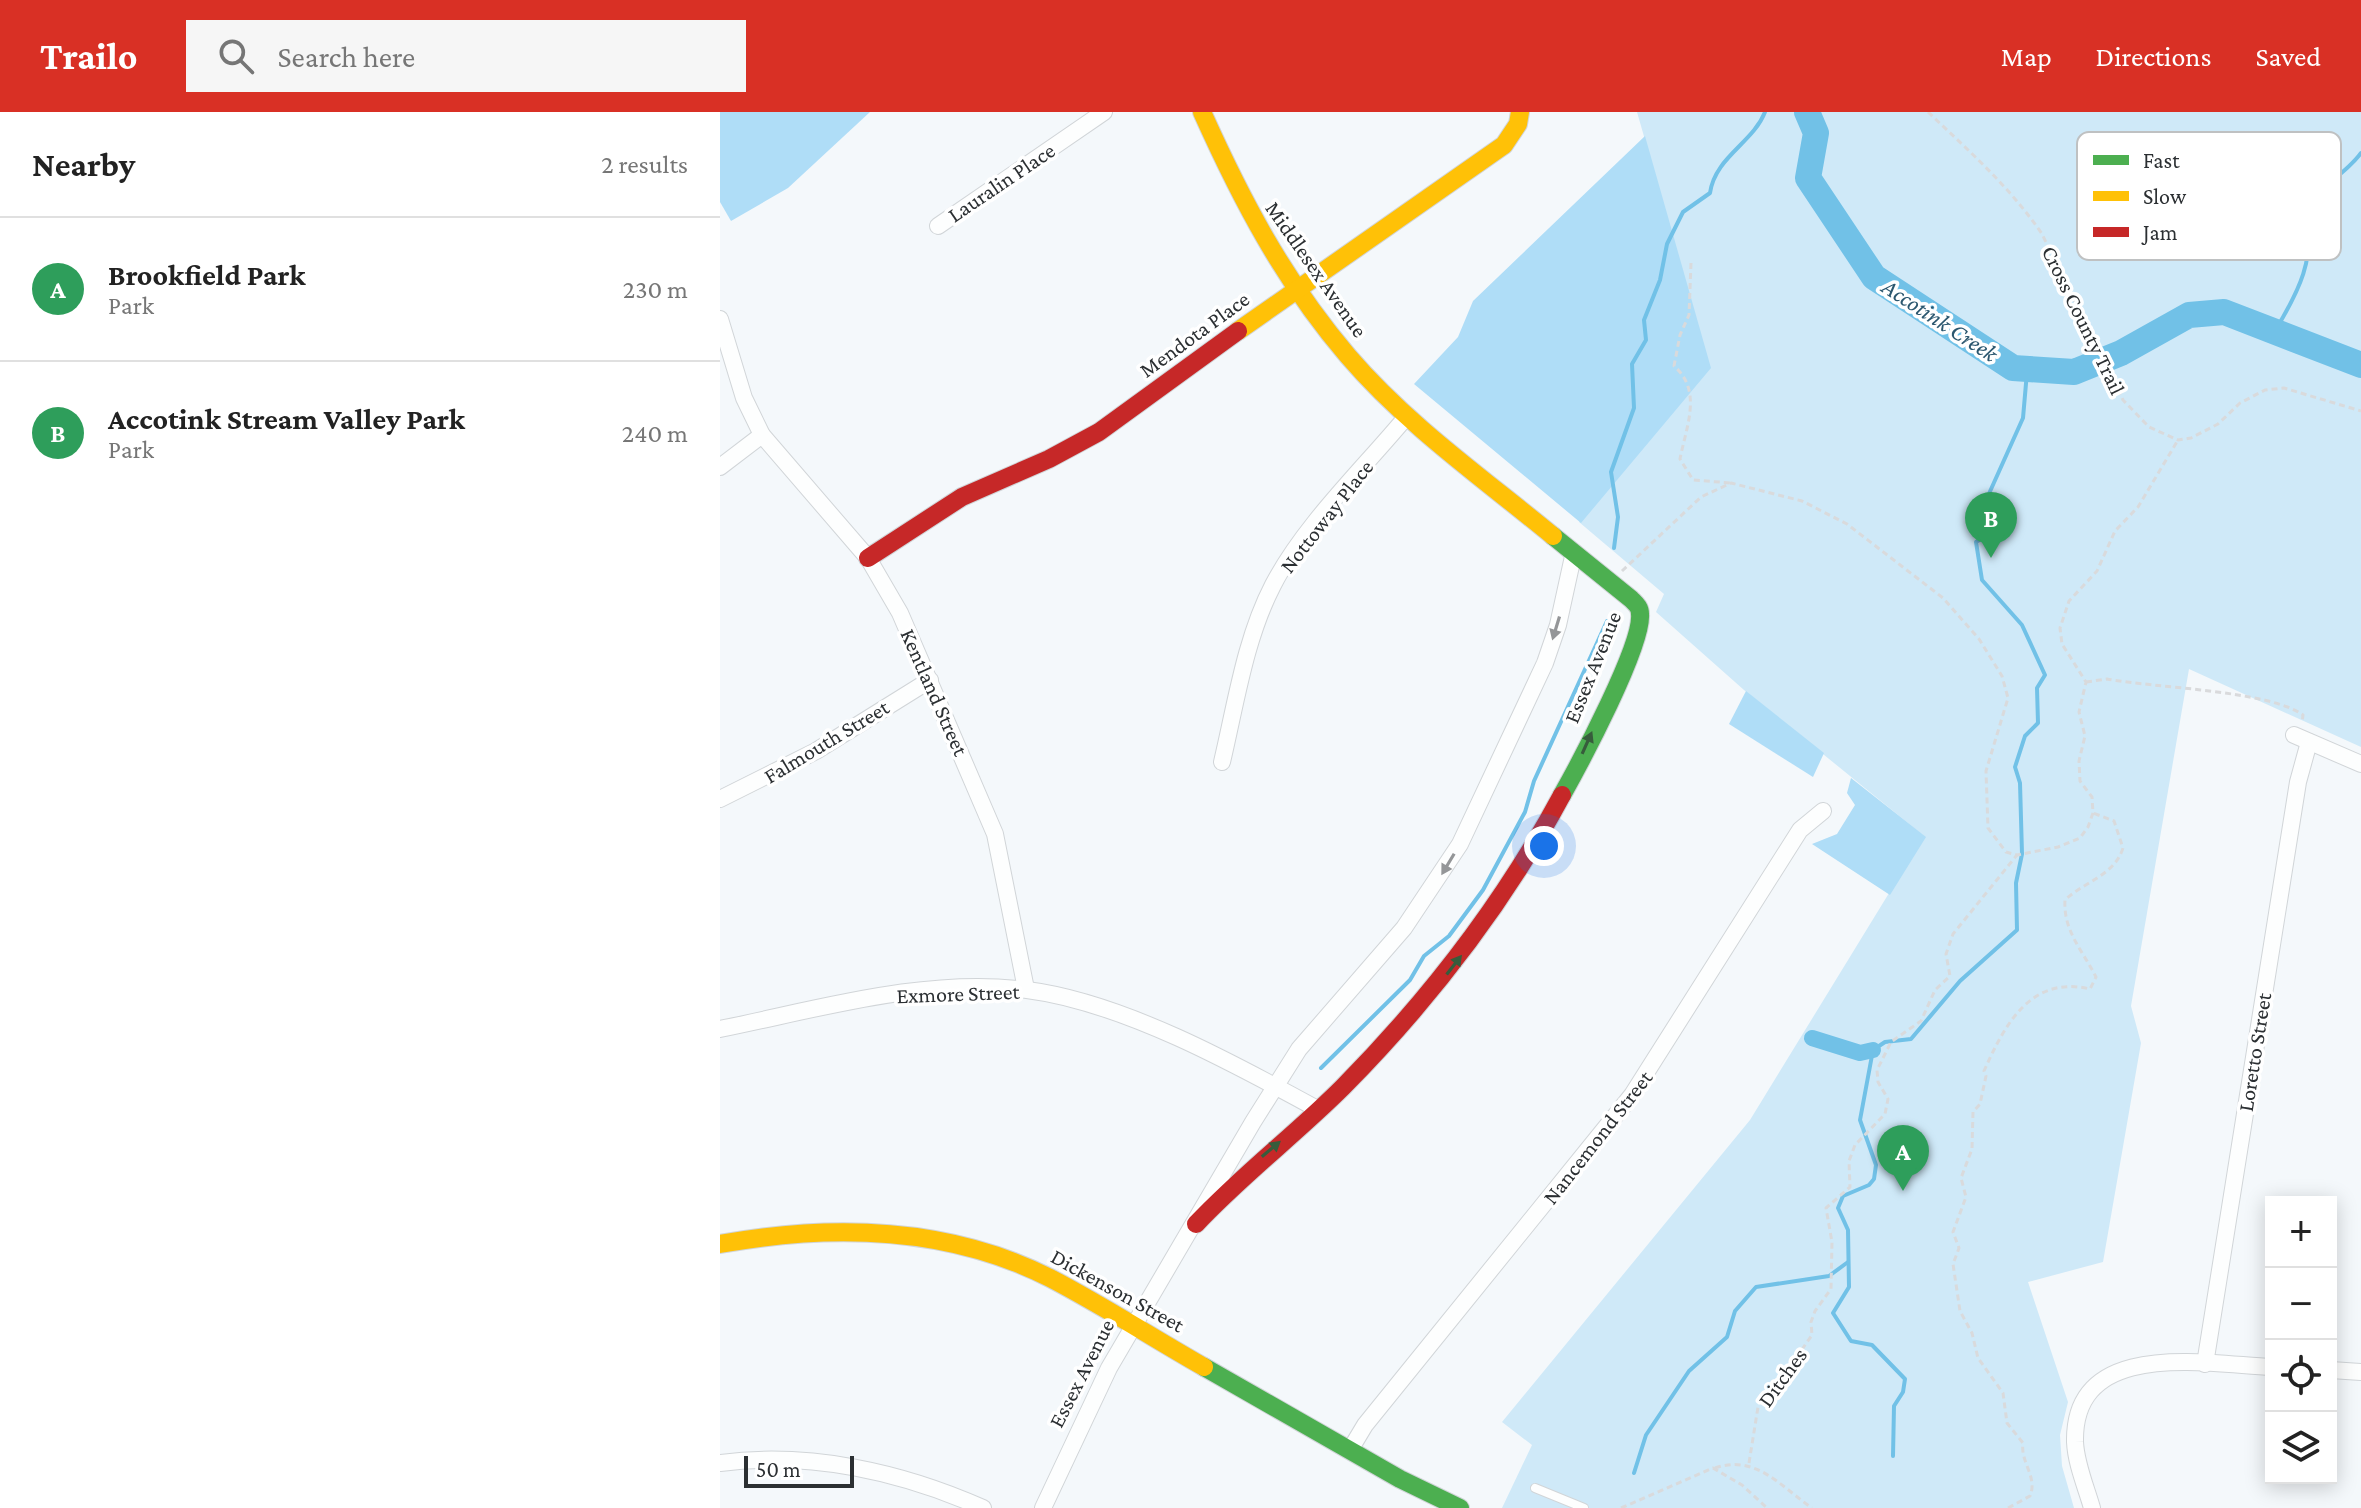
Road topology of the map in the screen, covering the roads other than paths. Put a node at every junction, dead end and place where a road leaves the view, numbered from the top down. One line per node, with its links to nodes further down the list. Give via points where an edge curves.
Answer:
1 (1104, 112): 4 (street, Lauralin Place)
2 (1202, 112): 5 (street, Middlesex Avenue, via 1245,207)
3 (1520, 112): 5 (street, Mendota Place, via 1504,145)
4 (938, 226)
5 (1296, 289): 7 (street, Middlesex Avenue, via 1348,356); 11 (street, Mendota Place, via 1099,432 962,497)
6 (720, 319): 8 (street, Kentland Street, via 744,398)
7 (1407, 416): 10 (street, Middlesex Avenue); 13 (street, Nottoway Place, via 1298,546 1272,586 1251,641)
8 (762, 435): 9 (street); 11 (street, Kentland Street)
9 (720, 467)
10 (1574, 552): 19 (street, Essex Avenue, one-way to 19, via 1545,663 1460,844 1404,928 1299,1049); 20 (street, Essex Avenue, one-way to 10, via 1445,978 1511,887 1544,830 1639,625 1639,607)
11 (868, 558): 12 (street, Kentland Street)
12 (930, 680): 15 (street, Falmouth Street, via 816,751); 17 (street, Kentland Street, via 995,834)
13 (1222, 762)
14 (2361, 764): 24 (street, Loretto Street, via 2302,738)
15 (720, 799)
16 (1823, 811): 28 (street, Nancemond Street, via 1800,830 1632,1095)
17 (1026, 989): 18 (street, Exmore Street, via 913,991); 19 (street, Exmore Street, via 1117,1014)
18 (720, 1029)
19 (1275, 1086): 20 (street, Exmore Street); 21 (street, Essex Avenue)
20 (1319, 1110): 21 (street, Essex Avenue, one-way to 20, via 1248,1169)
21 (1196, 1224): 23 (street, Essex Avenue)
22 (720, 1244): 23 (street, Dickenson Street, via 838,1228 932,1238 1021,1265)
23 (1133, 1325): 28 (street, Dickenson Street); 32 (street, Essex Avenue)
24 (2205, 1364): 25 (street); 35 (street, via 2134,1365 2094,1389 2079,1414 2075,1443)
25 (2265, 1367)
26 (2337, 1370): 27 (street)
27 (2361, 1372)
28 (1350, 1450): 33 (street, Dickenson Street)
29 (720, 1463): 31 (street, via 835,1464 923,1484)
30 (1535, 1488): 34 (lane)
31 (983, 1508)
32 (1043, 1508)
33 (1460, 1508)
34 (1584, 1508)
35 (2092, 1508)

